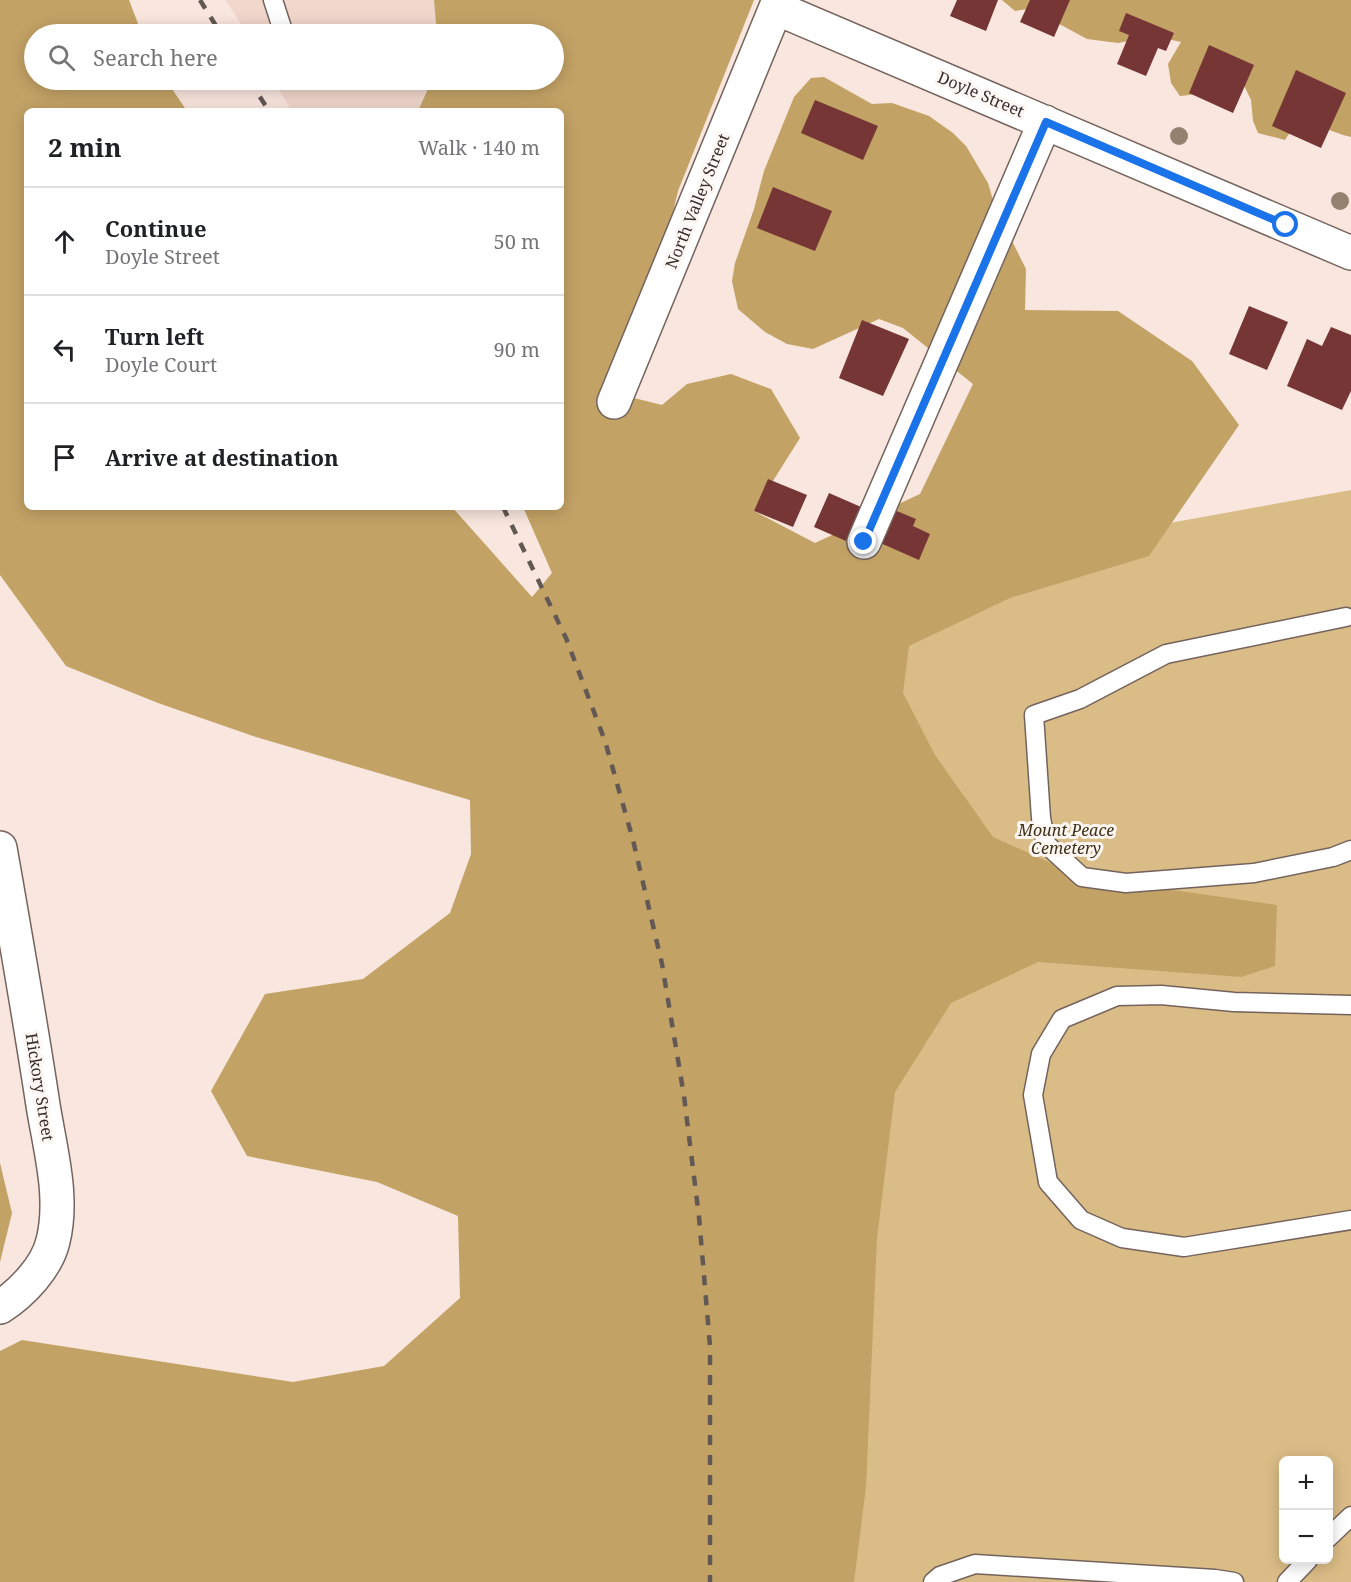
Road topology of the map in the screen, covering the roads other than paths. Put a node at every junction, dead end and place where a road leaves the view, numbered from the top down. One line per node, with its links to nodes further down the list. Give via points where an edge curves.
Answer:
1 (273, 0): 3 (lane)
2 (778, 4): 4 (street, Doyle Street); 6 (street, North Valley Street)
3 (281, 24)
4 (1046, 122): 5 (street, Doyle Street); 7 (street)
5 (1351, 253)
6 (614, 402)
7 (864, 542)
8 (1346, 617): 10 (lane, via 1166,654 1080,699 1034,716 1046,844 1082,878 1126,884 1254,873)
9 (0, 848): 13 (street, Hickory Street, via 56,1186 57,1219 53,1244 41,1267 25,1287)
10 (1351, 850)
11 (1351, 1005): 12 (lane, via 1117,996 1062,1019 1041,1054 1033,1095 1048,1182 1081,1220 1122,1238 1184,1247)
12 (1351, 1220)
13 (0, 1307)
14 (1351, 1516): 15 (lane)
15 (1333, 1534)
16 (1304, 1564): 19 (lane)
17 (933, 1582): 18 (lane, via 975,1564)
18 (1234, 1582)
19 (1287, 1582)

